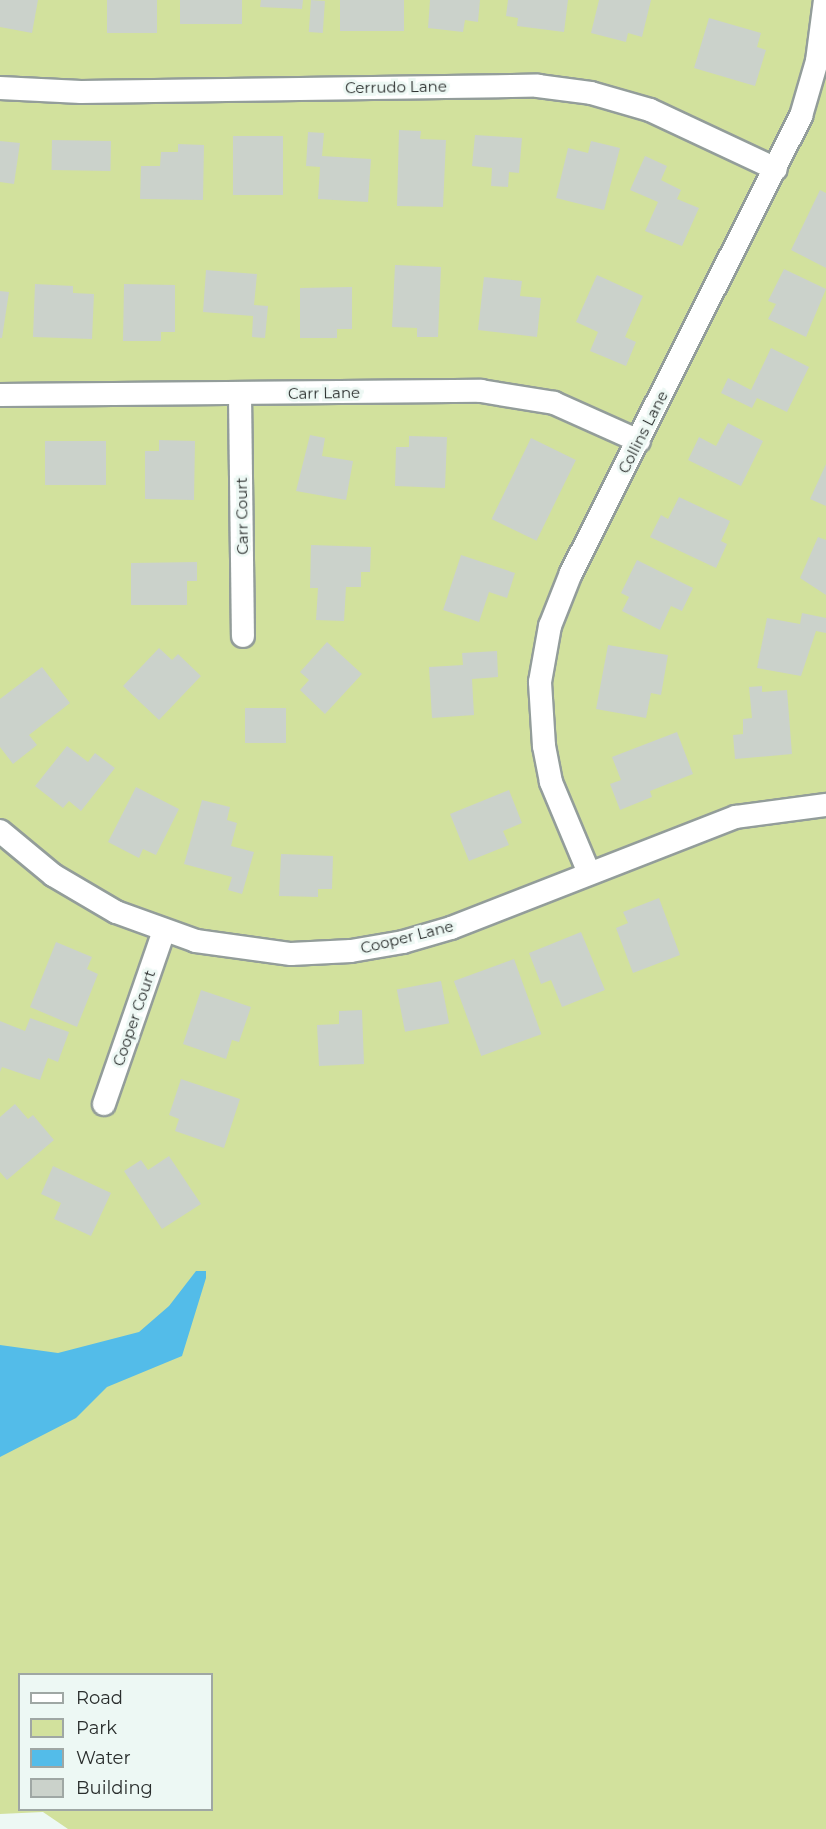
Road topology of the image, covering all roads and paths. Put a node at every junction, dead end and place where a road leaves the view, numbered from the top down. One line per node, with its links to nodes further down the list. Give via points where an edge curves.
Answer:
1 (825, 0): 3 (street, Collins Lane, via 807,98)
2 (0, 88): 3 (street, Cerrudo Lane, via 81,92 538,86 591,93 650,110)
3 (776, 169): 6 (street, Collins Lane)
4 (0, 395): 5 (street, Carr Lane)
5 (240, 395): 6 (street, Carr Lane, via 512,394 566,407); 7 (street, Carr Court)
6 (639, 441): 10 (street, Collins Lane, via 563,591 542,662 540,703 547,764)
7 (243, 636)
8 (826, 805): 10 (street, Cooper Lane, via 736,818)
9 (0, 831): 11 (street, Cooper Lane, via 86,896)
10 (589, 873): 11 (street, Cooper Lane, via 451,928 351,951 260,952)
11 (164, 931): 12 (street, Cooper Court)
12 (105, 1104)

